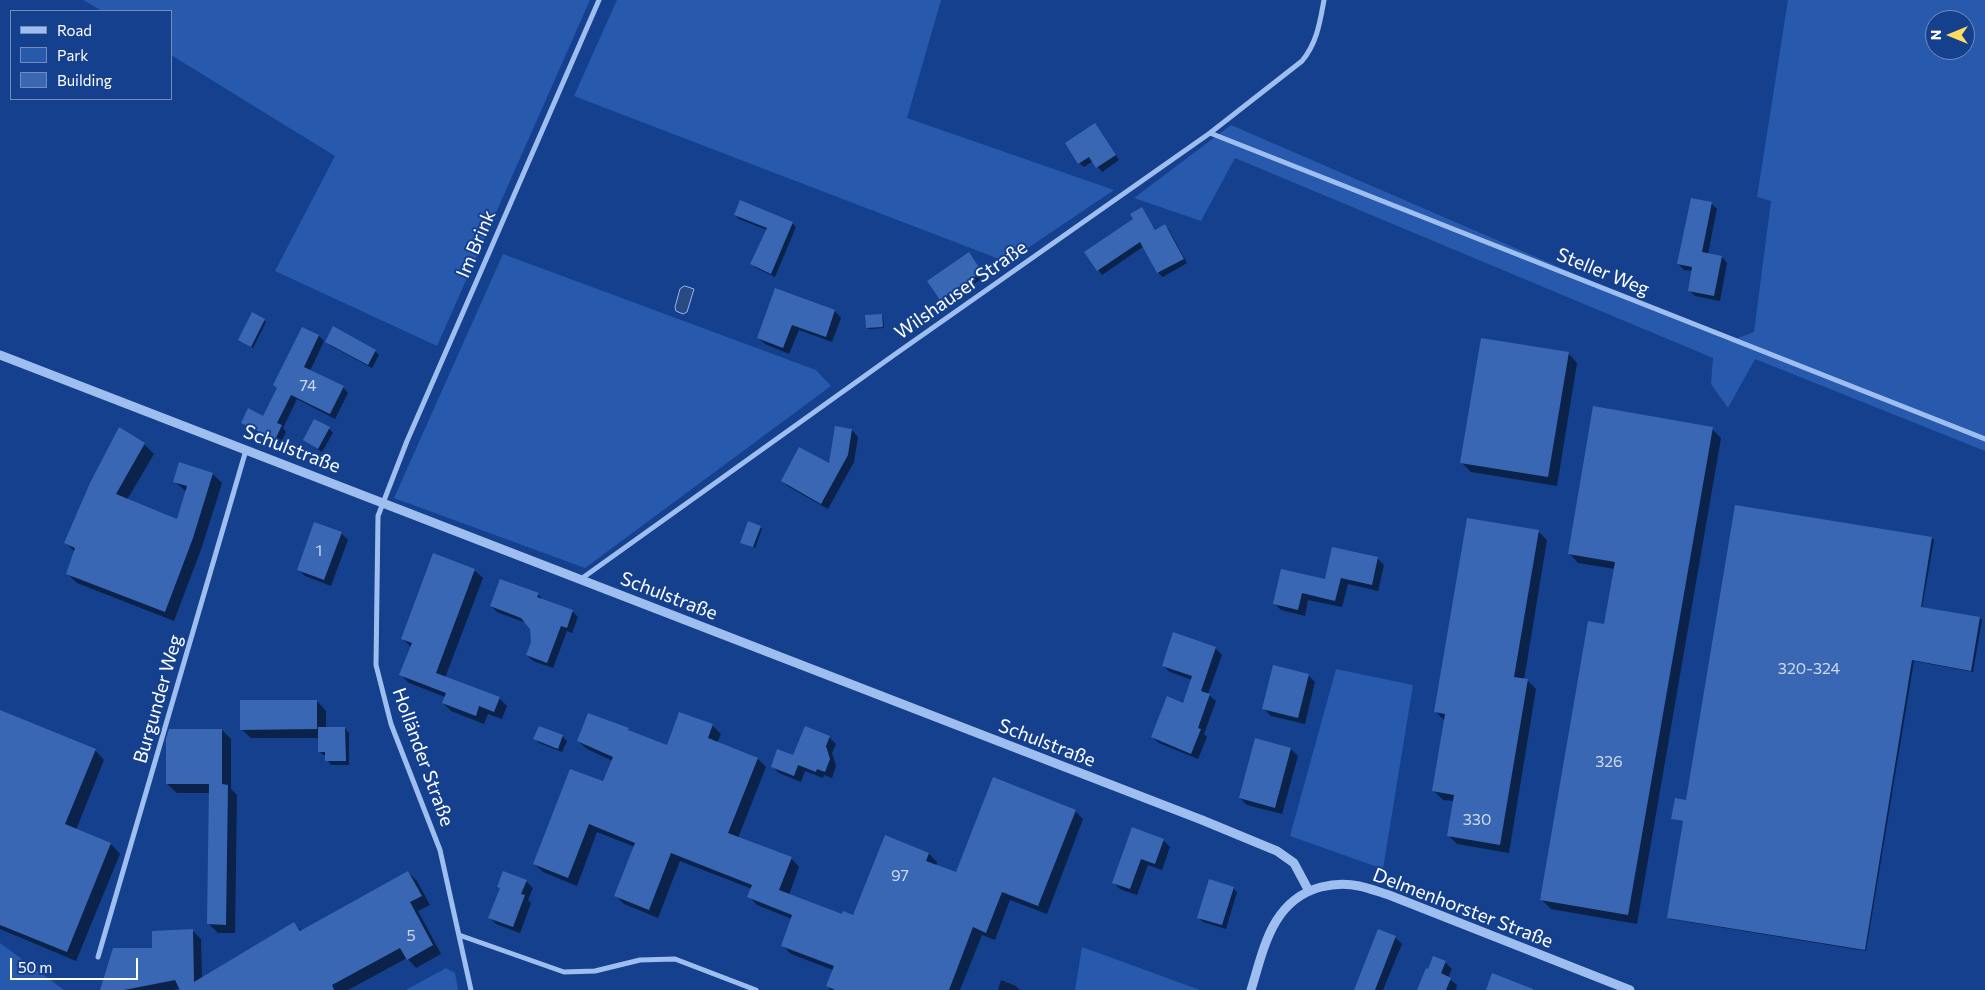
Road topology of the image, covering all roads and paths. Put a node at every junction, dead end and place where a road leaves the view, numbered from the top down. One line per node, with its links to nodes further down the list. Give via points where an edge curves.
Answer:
1 (598, 0): 7 (street, Im Brink, via 407,441)
2 (1324, 0): 3 (street, Wilshauser Straße, via 1309,54)
3 (1210, 133): 5 (street, Steller Weg); 8 (street, Wilshauser Straße)
4 (0, 355): 6 (street, Schulstraße)
5 (1985, 439)
6 (246, 450): 7 (street, Schulstraße); 11 (street, Burgunder Weg)
7 (384, 502): 8 (street, Schulstraße); 10 (street, Holländer Straße, via 378,516 376,665 391,724 440,850)
8 (581, 580): 9 (street, Schulstraße, via 1278,851 1294,863)
9 (1309, 891): 14 (street, Delmenhorster Straße, via 1285,907 1268,936); 15 (street, Delmenhorster Straße, via 1334,884 1358,886 1389,895)
10 (459, 935): 12 (street, Holländer Straße); 13 (street, via 564,972 594,971 640,960 675,959)
11 (98, 957)
12 (471, 990)
13 (756, 990)
14 (1250, 990)
15 (1630, 990)

